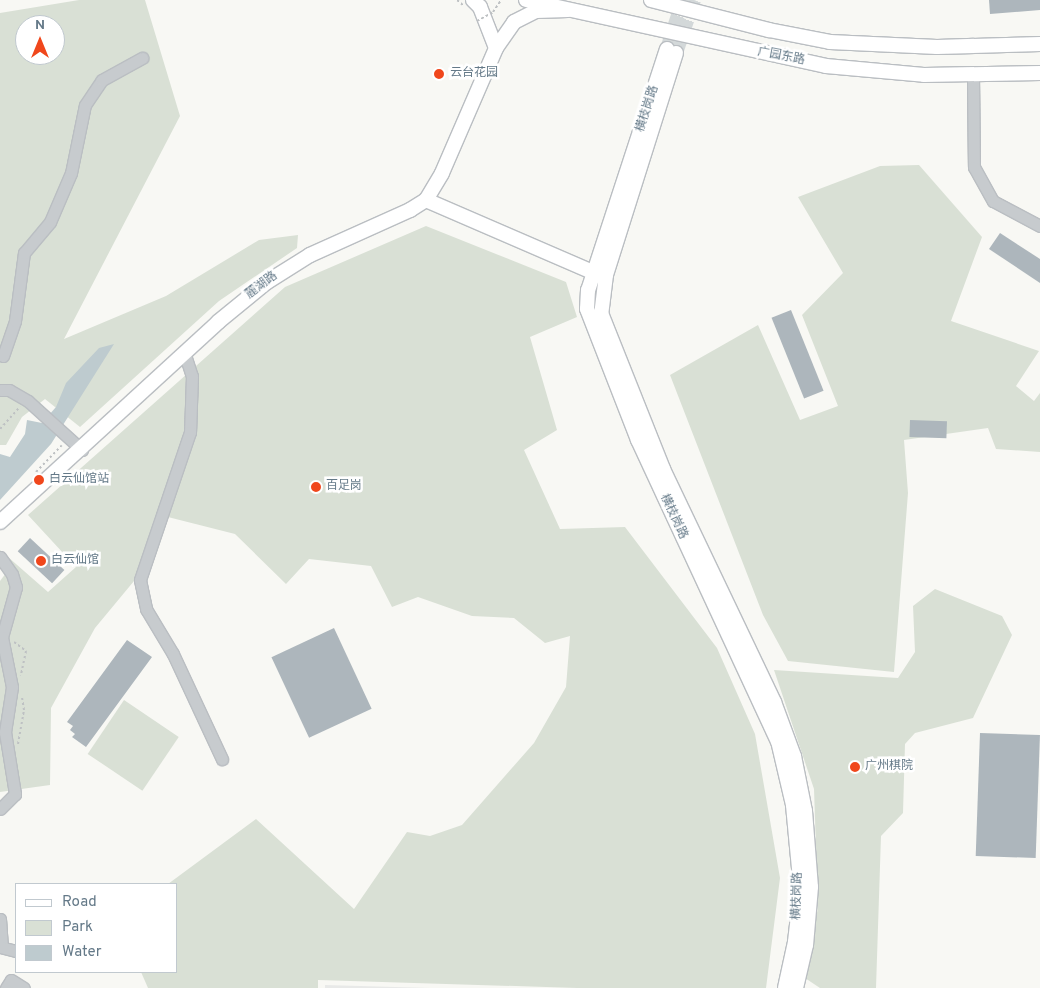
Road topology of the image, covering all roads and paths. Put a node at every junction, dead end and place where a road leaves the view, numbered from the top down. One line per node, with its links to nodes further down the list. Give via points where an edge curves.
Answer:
1 (473, 0): 8 (main road, via 480,7)
2 (501, 0): 6 (path, bridge, via 493,12)
3 (526, 0): 5 (main road, 广园东路)
4 (651, 0): 7 (main road, 广园东路, via 830,42 937,47)
5 (568, 10): 8 (main road, 麓湖路, via 536,11 514,22); 12 (main road, 广园东路, via 826,66 884,73)
6 (477, 21)
7 (1040, 44)
8 (496, 48): 13 (main road, 麓湖路, via 442,173)
9 (672, 51): 15 (main road, 横枝岗路)
10 (142, 58): 17 (street, via 102,80 85,105 71,173 50,222 24,253 15,321)
11 (1040, 73): 12 (main road, 广园东路)
12 (973, 76): 14 (street, via 974,167 993,201)
13 (426, 200): 15 (main road); 16 (main road, 麓湖路, via 291,265 247,297)
14 (1040, 226)
15 (599, 275): 33 (main road, 横枝岗路, via 586,300 590,323 638,440 773,726 780,749 796,823 801,890); 34 (main road, 横枝岗路, via 600,313 619,363 706,562 774,702 794,756 805,811 811,887 806,945)
16 (185, 355): 22 (main road, 麓湖路); 26 (street, via 192,376 190,432 140,580 146,609 173,654)
17 (3, 356)
18 (0, 390): 19 (street, via 9,390)
19 (28, 401): 20 (path); 21 (street)
20 (0, 429)
21 (67, 435): 22 (street); 23 (path)
22 (82, 450): 24 (main road, 麓湖路)
23 (32, 476)
24 (0, 522)
25 (0, 557): 27 (street, via 12,574 16,588 2,637 12,688 5,732 15,794)
26 (222, 759)
27 (0, 809)
28 (0, 919): 29 (street)
29 (1, 947): 30 (street)
30 (15, 951)
31 (6, 988): 32 (street, via 11,980)
32 (24, 988)
33 (785, 988)
34 (796, 988)

